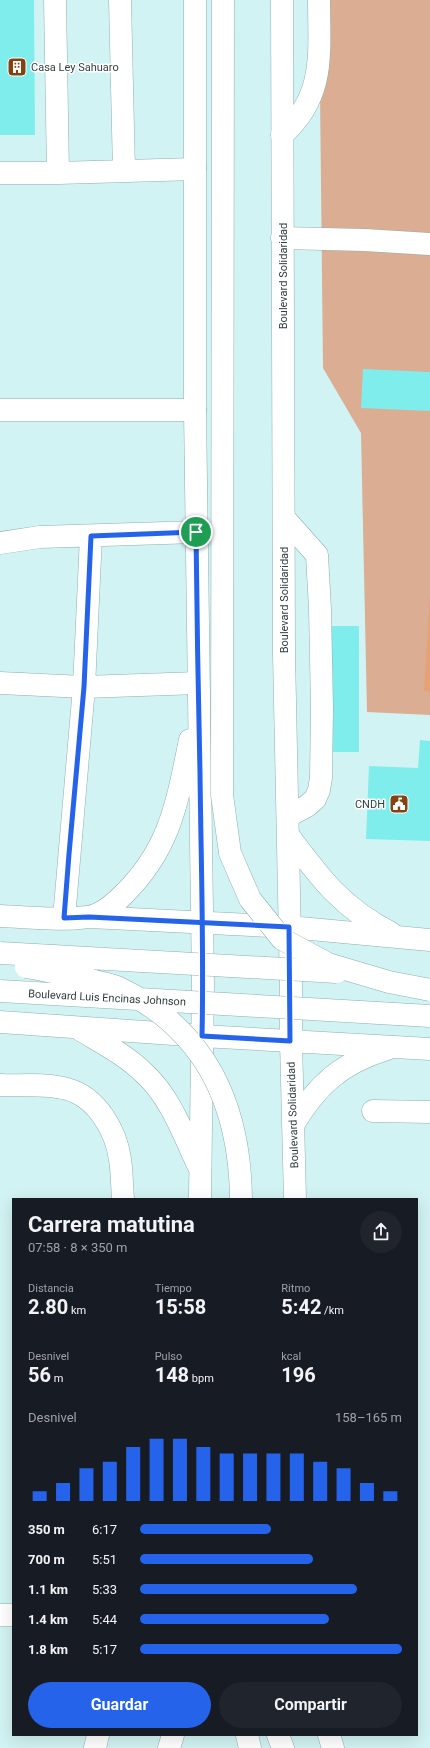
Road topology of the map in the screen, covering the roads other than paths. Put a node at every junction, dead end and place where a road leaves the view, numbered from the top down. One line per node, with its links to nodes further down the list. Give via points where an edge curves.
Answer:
1 (55, 0): 11 (main road)
2 (120, 0): 9 (main road)
3 (195, 0): 8 (main road)
4 (224, 0): 34 (main road, bridge, via 222,795 230,853 250,899 282,939 328,964 389,982)
5 (282, 0): 7 (main road, Boulevard Solidaridad)
6 (319, 0): 7 (main road, via 316,82 301,115)
7 (282, 135): 12 (main road, Boulevard Solidaridad)
8 (195, 169): 9 (main road); 15 (main road)
9 (124, 171): 11 (main road)
10 (0, 173): 11 (main road)
11 (58, 173)
12 (282, 238): 13 (main road); 16 (main road, Boulevard Solidaridad)
13 (430, 244)
14 (0, 410): 15 (main road)
15 (195, 410): 17 (main road)
16 (285, 519): 23 (main road, Boulevard Solidaridad, via 284,647); 23 (main road, via 317,555 322,708 319,790 315,799)
17 (196, 532): 18 (main road); 22 (main road)
18 (91, 536): 19 (main road, via 40,537); 21 (main road)
19 (0, 543)
20 (0, 683): 21 (main road)
21 (84, 687): 22 (main road); 26 (main road)
22 (198, 692): 25 (main road, via 170,826 141,876 112,905); 27 (main road)
23 (288, 825): 28 (main road, Boulevard Solidaridad); 29 (main road, via 310,865 330,888 352,909)
24 (0, 916): 26 (main road)
25 (89, 917): 26 (main road); 27 (main road)
26 (64, 918)
27 (202, 923): 28 (main road); 39 (main road)
28 (289, 927): 29 (main road); 40 (main road, Boulevard Solidaridad)
29 (399, 937): 30 (main road)
30 (430, 940)
31 (0, 953): 33 (main road, bridge)
32 (0, 963): 50 (main road, bridge, via 64,973 116,987 151,1006 184,1034 211,1070 230,1114 241,1172)
33 (430, 977)
34 (430, 990)
35 (0, 991): 36 (main road, Boulevard Luis Encinas Johnson, bridge)
36 (430, 1016)
37 (0, 1022): 38 (main road)
38 (75, 1027): 39 (main road); 47 (main road, via 112,1048 146,1074 160,1090)
39 (202, 1036): 40 (main road); 47 (main road)
40 (290, 1041): 41 (main road); 46 (main road, Boulevard Solidaridad)
41 (396, 1047): 42 (main road); 46 (main road, via 370,1054 325,1082 307,1102)
42 (430, 1049)
43 (0, 1085): 48 (main road, via 50,1086 68,1089 85,1097 101,1113 112,1134 120,1158)
44 (373, 1111): 45 (main road)
45 (430, 1112)
46 (293, 1125): 51 (main road, Boulevard Solidaridad)
47 (201, 1173): 49 (main road)
48 (123, 1198)
49 (200, 1198)
50 (241, 1198)
51 (295, 1198)
52 (0, 1615): 53 (main road)
53 (12, 1615)
54 (98, 1736): 60 (main road)
55 (174, 1736): 61 (main road)
56 (174, 1736): 62 (main road)
57 (247, 1736): 63 (main road)
58 (278, 1736): 64 (main road)
59 (329, 1736): 65 (main road)
60 (95, 1748)
61 (169, 1748)
62 (177, 1748)
63 (250, 1748)
64 (283, 1748)
65 (333, 1748)

